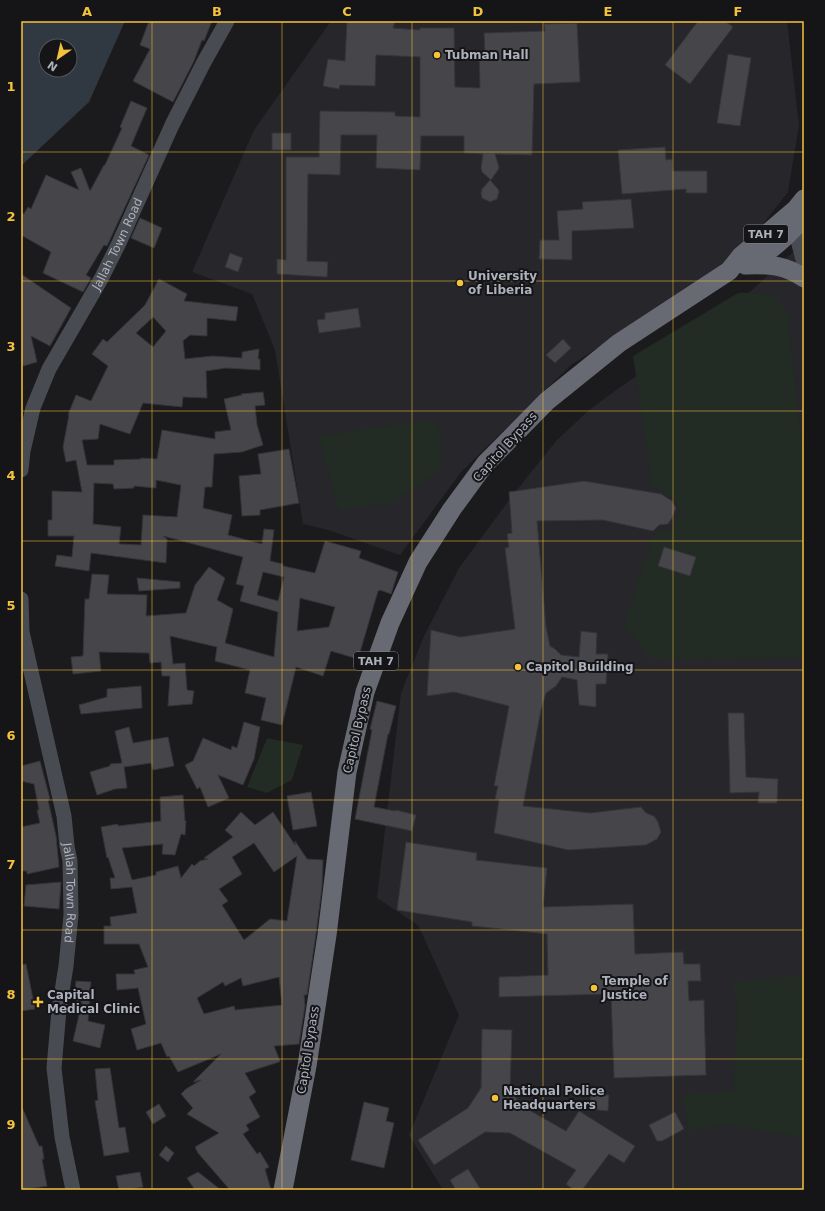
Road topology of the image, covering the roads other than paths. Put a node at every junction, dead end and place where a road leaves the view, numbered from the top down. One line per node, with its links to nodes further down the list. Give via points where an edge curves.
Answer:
1 (227, 21): 7 (street, Jallah Town Road, via 172,125 101,279 49,368 33,408)
2 (800, 213): 3 (street); 4 (highway, Capitol Bypass / TAH 7, via 773,247); 5 (highway, Capitol Bypass / TAH 7, via 741,256)
3 (804, 263)
4 (747, 265): 5 (highway, Capitol Bypass / TAH 7); 6 (highway, via 780,266)
5 (729, 271): 10 (highway, Capitol Bypass / TAH 7, via 619,343 547,401 485,464 418,562 390,623 364,692 347,772 327,935 307,1066)
6 (804, 278)
7 (21, 470)
8 (21, 599): 9 (street, Jallah Town Road, via 22,632 64,816 70,861 71,915 54,1068 62,1137)
9 (73, 1190)
10 (283, 1190)

